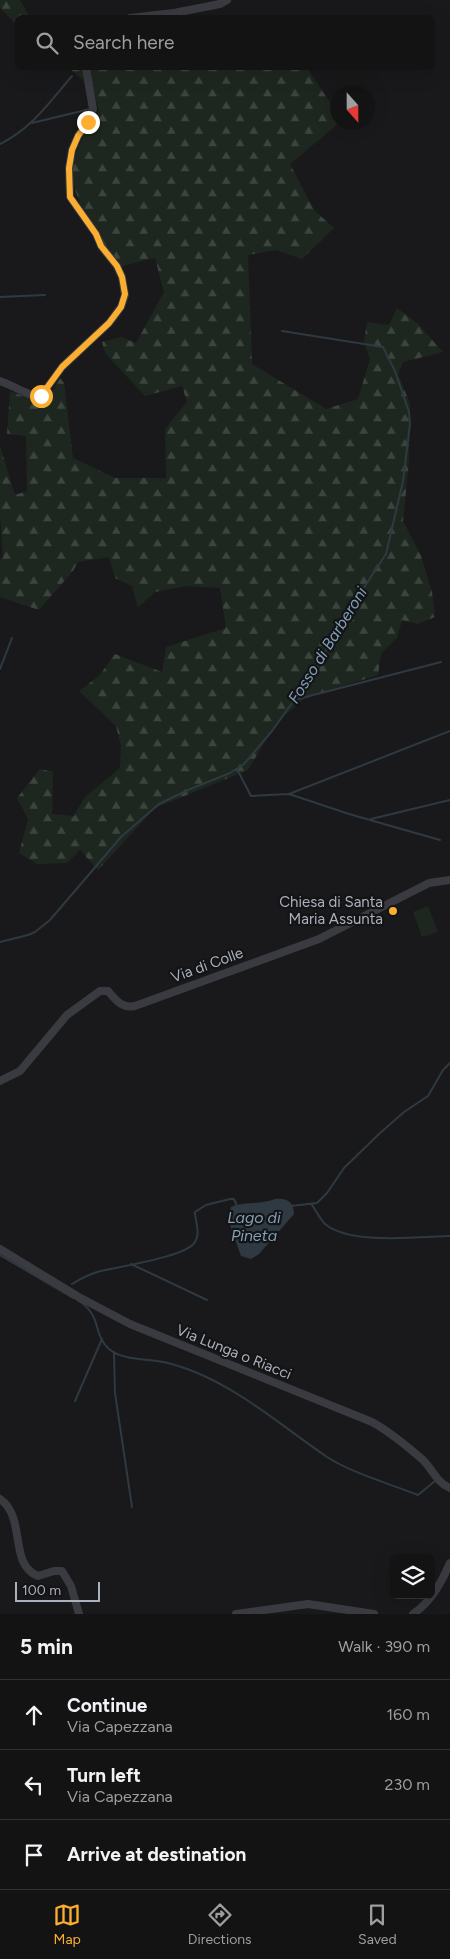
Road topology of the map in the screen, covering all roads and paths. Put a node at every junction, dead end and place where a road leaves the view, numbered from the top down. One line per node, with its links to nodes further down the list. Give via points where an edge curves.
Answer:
1 (227, 0): 2 (street)
2 (156, 15)
3 (86, 70): 4 (street, via 93,109 72,150 70,197 117,266 125,294 121,307 109,323 62,367 41,396 35,397)
4 (0, 381)
5 (450, 880): 6 (street, Via di Colle, via 429,883 319,939 135,1006 125,1006 108,991 100,991 68,1015 20,1071)
6 (0, 1081)
7 (0, 1249): 8 (street, Via Lunga o Riacci, via 130,1324 372,1422 423,1460 441,1484)
8 (450, 1488)
9 (0, 1499): 11 (street, via 15,1521 26,1568 38,1576 62,1571 71,1586)
10 (450, 1563): 14 (street, via 438,1589)
11 (79, 1614)
12 (236, 1614): 13 (street, via 308,1604)
13 (374, 1614)
14 (413, 1614)

